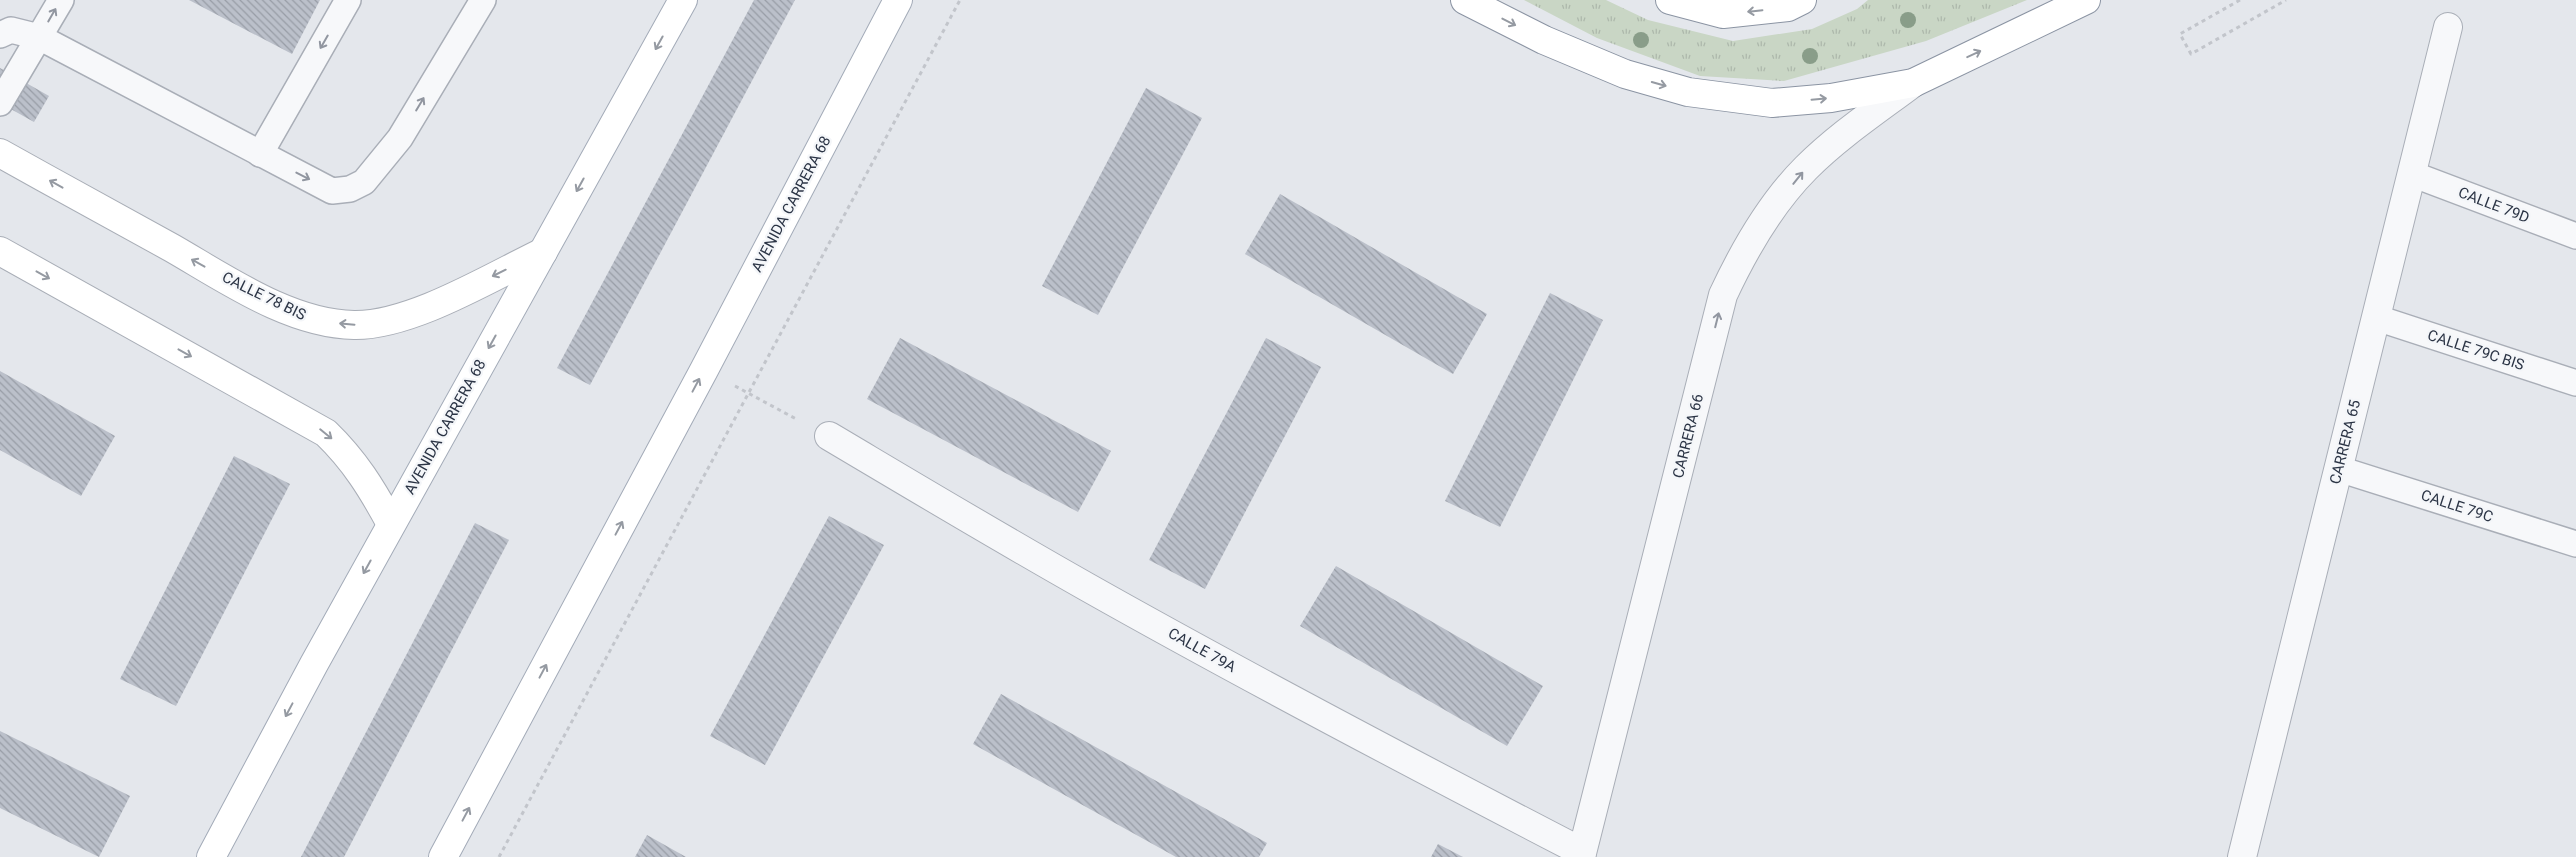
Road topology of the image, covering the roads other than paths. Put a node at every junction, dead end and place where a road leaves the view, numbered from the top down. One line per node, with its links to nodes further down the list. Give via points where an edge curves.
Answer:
1 (61, 0): 12 (lane, one-way to 1)
2 (348, 0): 16 (lane, one-way to 16)
3 (483, 0): 16 (lane, one-way to 3, via 332,191 350,189 364,182 400,138)
4 (683, 0): 20 (main road, AVENIDA CARRERA 68, one-way to 20)
5 (898, 0): 29 (main road, AVENIDA CARRERA 68, one-way to 5, via 704,370)
6 (1465, 0): 13 (main road, one-way to 13, via 1544,40 1607,66 1688,92 1772,103 1831,98)
7 (1670, 0): 8 (main road, one-way to 7, via 1788,7 1723,14)
8 (1802, 0)
9 (2086, 0): 13 (main road, one-way to 9)
10 (2448, 27): 17 (street, CARRERA 65)
11 (0, 34): 12 (lane, via 11,30)
12 (39, 38): 14 (lane); 16 (lane)
13 (1913, 83): 27 (street, CARRERA 66, one-way to 13, via 1723,295 1743,252 1767,215 1806,169)
14 (0, 103)
15 (0, 153): 20 (main road, CALLE 78 BIS, one-way to 15, via 454,295 386,321 355,325 316,321 279,306 214,272)
16 (260, 154)
17 (2412, 174): 18 (lane, CALLE 79D); 21 (street, CARRERA 65)
18 (2576, 236)
19 (0, 252): 25 (main road, one-way to 25, via 326,433 348,454 364,476)
20 (543, 252): 25 (main road, AVENIDA CARRERA 68, one-way to 25)
21 (2377, 318): 22 (lane, CALLE 79C BIS); 24 (street, CARRERA 65)
22 (2576, 383)
23 (829, 436): 27 (street, CALLE 79A, via 1088,587)
24 (2338, 468): 26 (lane, CALLE 79C); 30 (street, CARRERA 65)
25 (391, 524): 28 (main road, AVENIDA CARRERA 68, one-way to 28)
26 (2576, 544)
27 (1582, 854)
28 (211, 857)
29 (442, 857)
30 (2242, 857)

